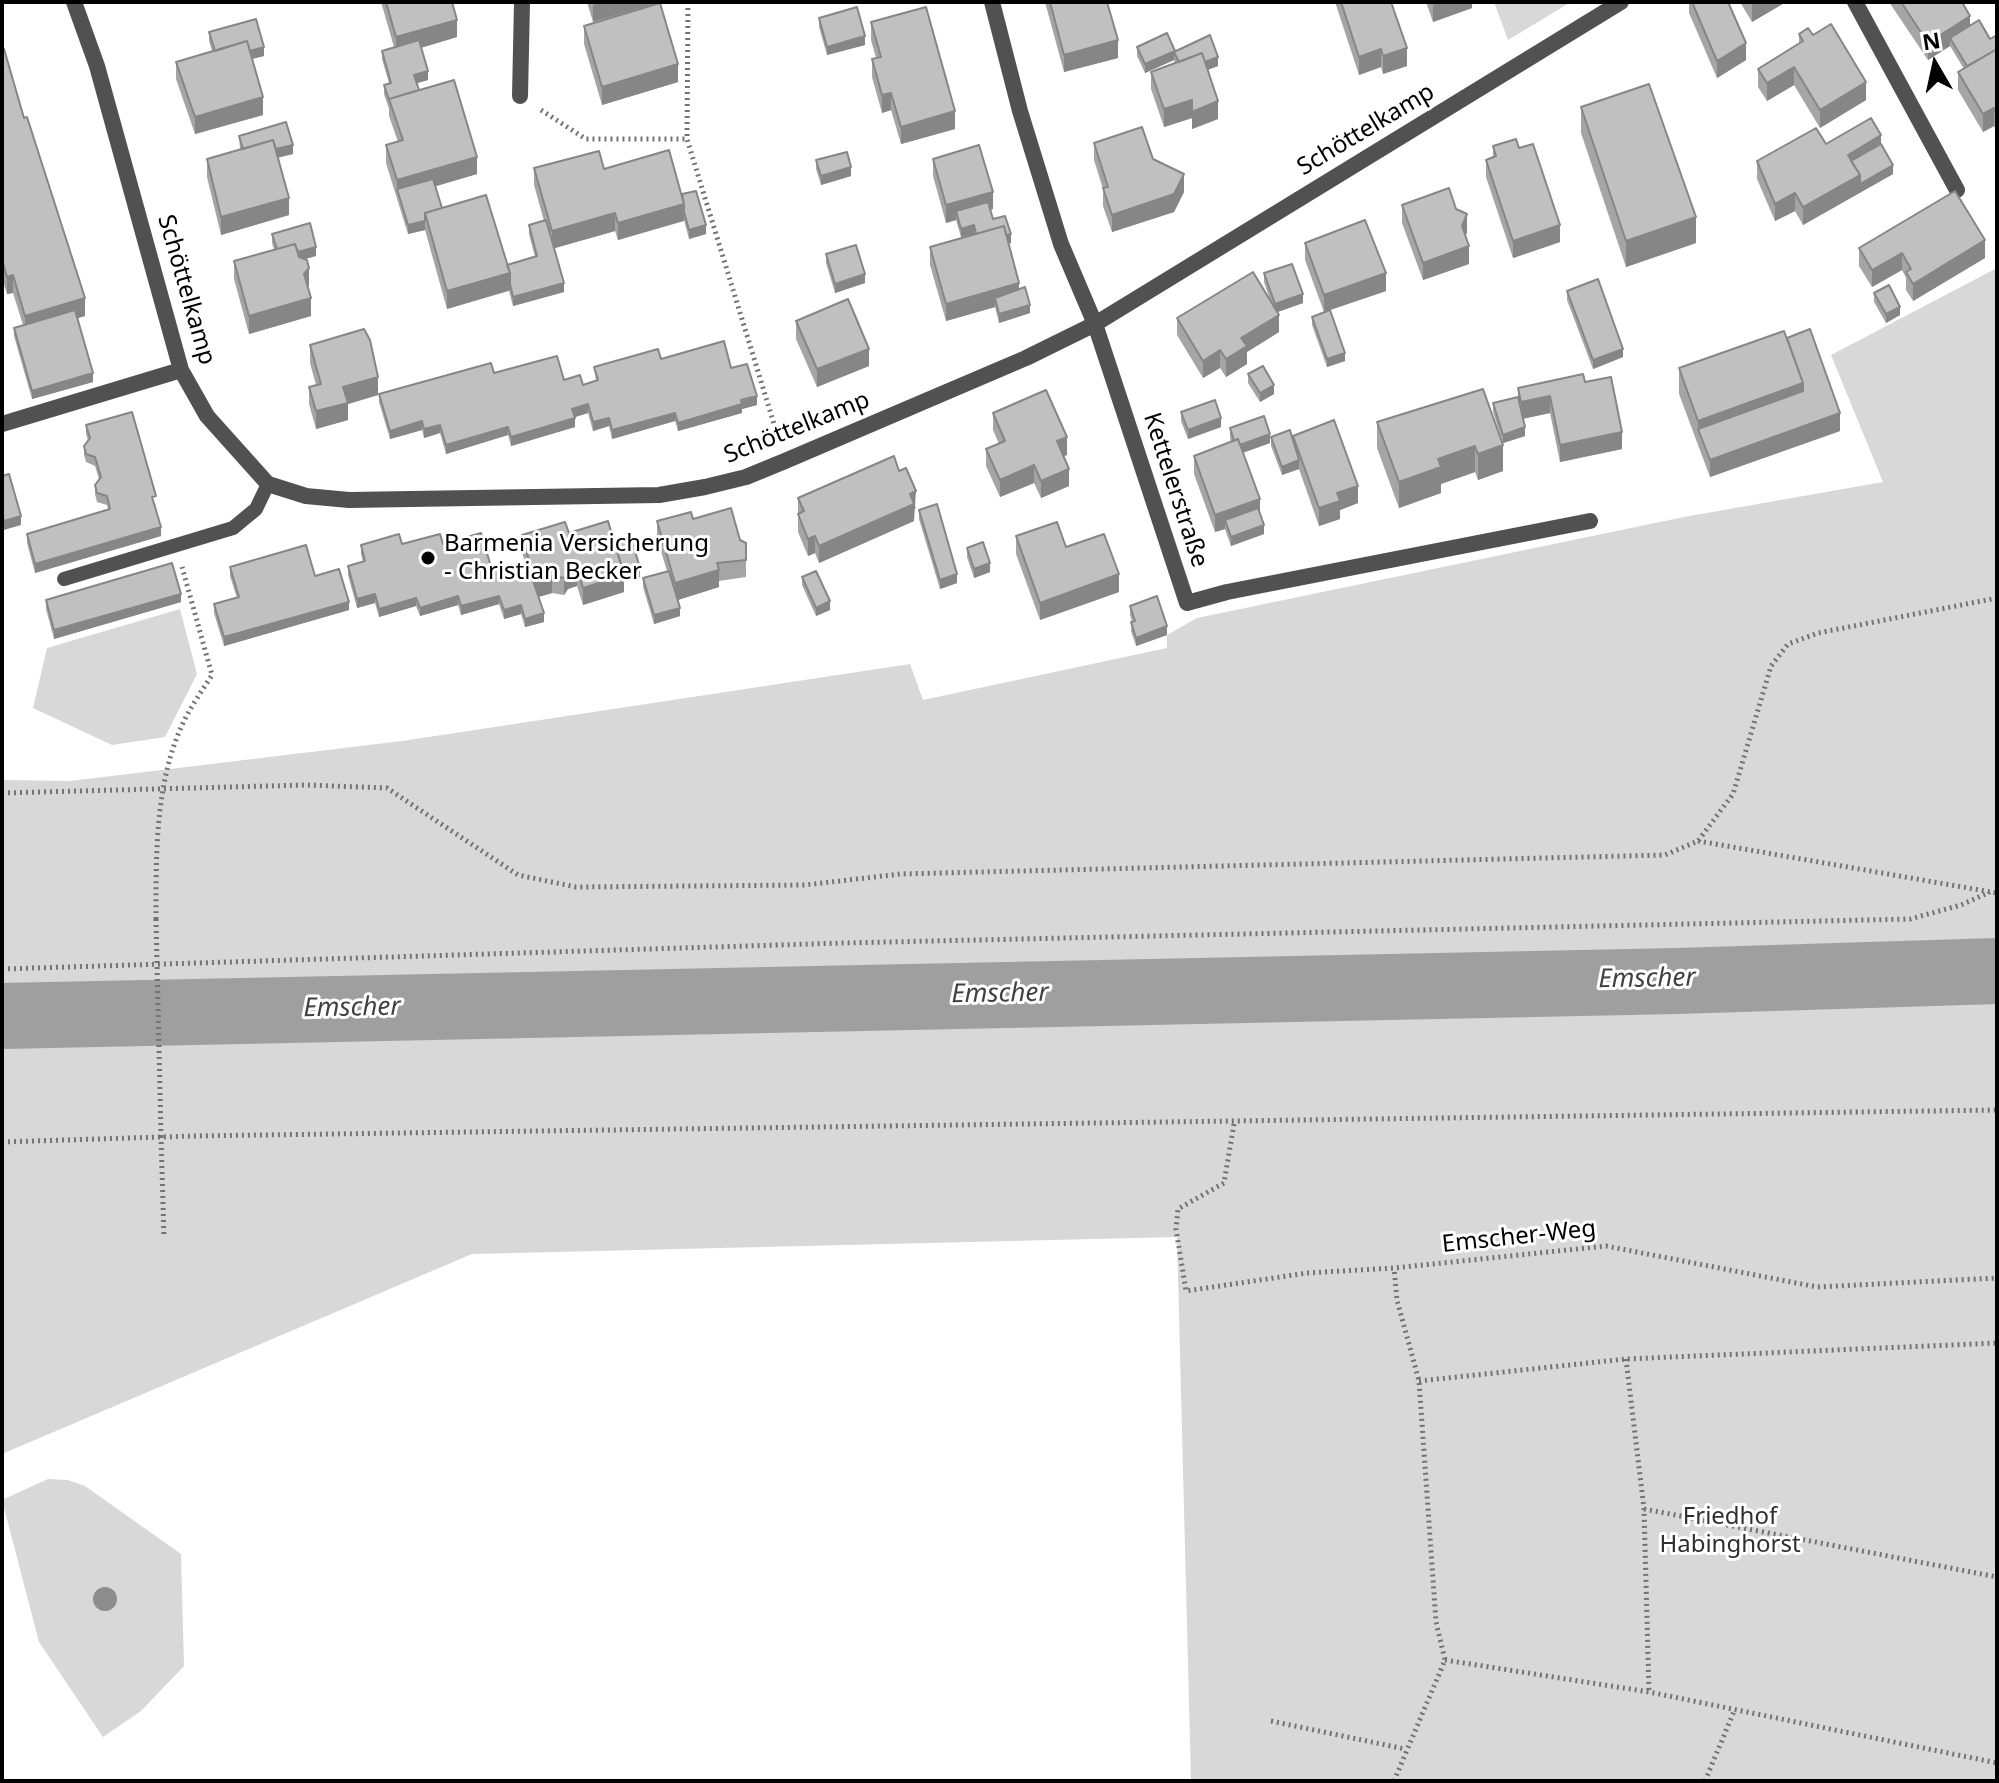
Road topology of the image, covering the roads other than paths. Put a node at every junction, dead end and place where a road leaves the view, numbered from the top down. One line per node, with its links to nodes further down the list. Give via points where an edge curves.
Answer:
1 (74, 2): 9 (street, Schöttelkamp, via 97,66)
2 (522, 2): 6 (street)
3 (992, 2): 8 (street, Kettelerstraße, via 1061,244)
4 (1621, 2): 8 (street, Schöttelkamp)
5 (1855, 2): 7 (street)
6 (520, 96)
7 (1957, 190)
8 (1095, 324): 11 (street, Schöttelkamp, via 746,477 659,495 349,500 306,496); 12 (street, Kettelerstraße, via 1187,603)
9 (181, 370): 10 (street); 11 (street, Schöttelkamp, via 207,416)
10 (2, 424)
11 (268, 484): 13 (lane, via 256,509 233,528)
12 (1590, 521)
13 (64, 579)

